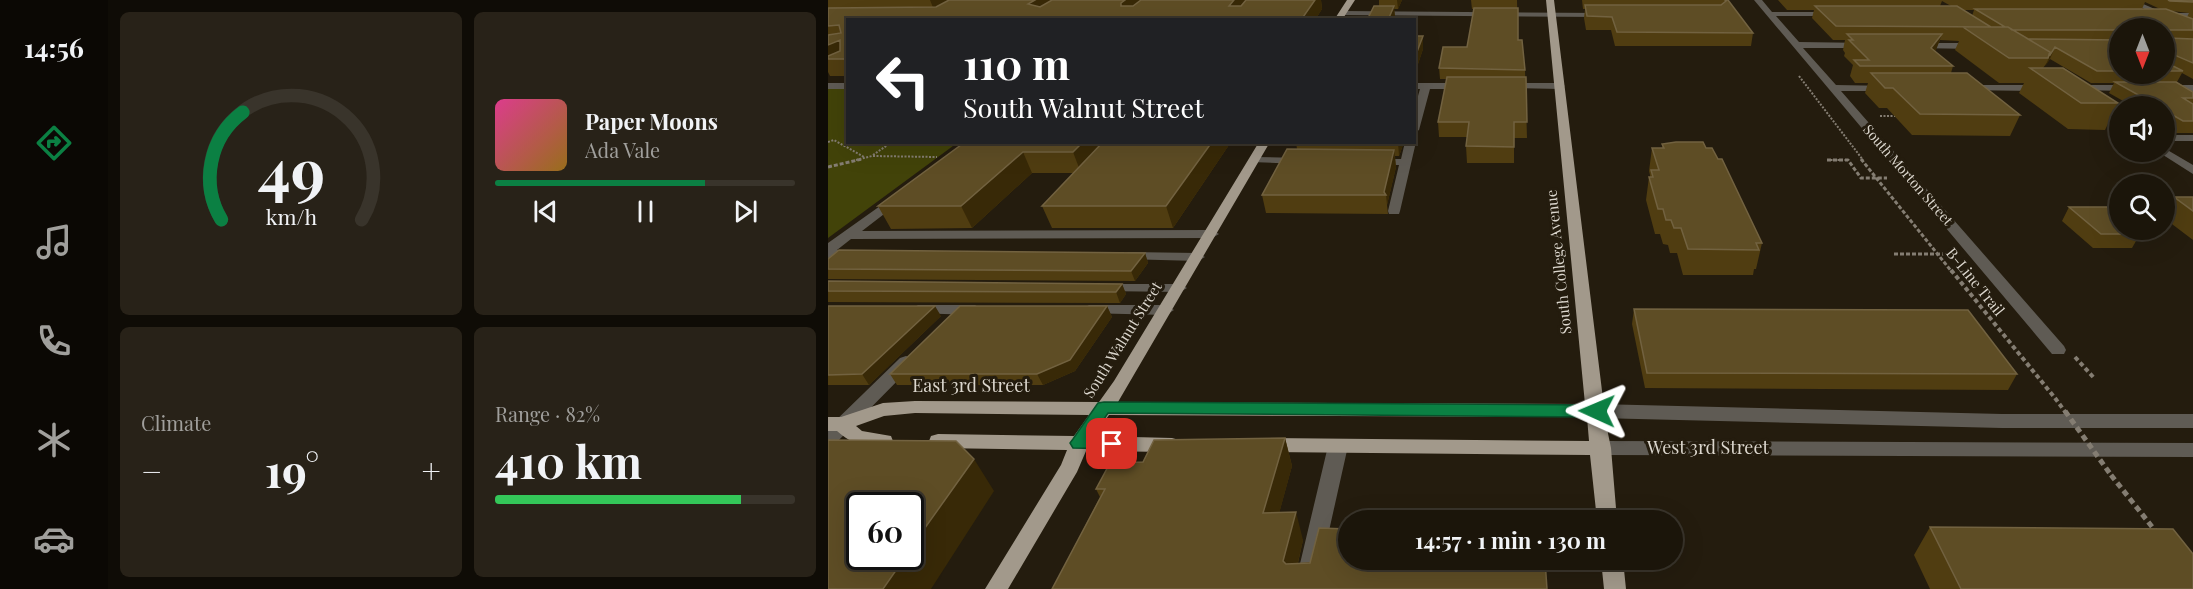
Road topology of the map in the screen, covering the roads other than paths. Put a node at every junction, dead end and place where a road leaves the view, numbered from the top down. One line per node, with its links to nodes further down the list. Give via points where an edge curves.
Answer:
1 (1351, 0): 12 (main road)
2 (1550, 0): 6 (main road, South College Avenue)
3 (1758, 0): 8 (street, South Morton Street)
4 (2128, 0): 10 (street)
5 (1840, 14): 8 (street)
6 (1552, 15): 7 (street); 12 (street); 24 (main road, South College Avenue)
7 (1618, 15)
8 (1772, 15): 14 (street, South Morton Street)
9 (2138, 15): 10 (street)
10 (2161, 15): 11 (street); 13 (street)
11 (2193, 15)
12 (1340, 16)
13 (2193, 28)
14 (1798, 45): 15 (street); 26 (street, South Morton Street)
15 (1876, 45)
16 (1910, 45): 17 (street)
17 (1989, 46)
18 (2175, 76): 25 (street)
19 (828, 86): 20 (street)
20 (846, 86)
21 (1420, 86): 22 (street); 32 (street)
22 (1480, 86)
23 (1491, 86): 24 (street)
24 (1560, 86): 65 (main road, South College Avenue)
25 (2193, 86): 31 (street)
26 (1833, 88): 27 (street); 63 (street, South Morton Street)
27 (1902, 88)
28 (1956, 88): 29 (street)
29 (2052, 88)
30 (2145, 88): 33 (street, via 2068,88)
31 (2157, 88)
32 (1416, 115)
33 (2109, 115)
34 (2175, 138): 35 (street)
35 (2193, 138)
36 (1263, 144): 39 (main road, South Walnut Street)
37 (1410, 144): 42 (street)
38 (2175, 158): 43 (street)
39 (1254, 160): 40 (street); 48 (main road, South Walnut Street)
40 (1317, 161)
41 (1362, 161): 42 (street)
42 (1406, 162): 45 (street)
43 (2193, 170)
44 (905, 192): 49 (street)
45 (1394, 211)
46 (1051, 217): 47 (street)
47 (1035, 234): 48 (street); 49 (street)
48 (1212, 234): 53 (main road, South Walnut Street)
49 (850, 235): 50 (street)
50 (828, 252): 51 (street)
51 (871, 254)
52 (1108, 256): 53 (street)
53 (1198, 257): 55 (main road, South Walnut Street)
54 (1088, 288): 55 (street)
55 (1180, 288): 60 (main road, South Walnut Street)
56 (905, 310): 57 (street)
57 (960, 310): 58 (street); 61 (street)
58 (995, 310)
59 (1075, 310): 60 (street)
60 (1166, 310): 64 (main road, South Walnut Street)
61 (944, 325)
62 (920, 348): 67 (street)
63 (2063, 350)
64 (1104, 408): 65 (main road, West 3rd Street); 67 (main road, East 3rd Street, via 904,407); 69 (main road, South Walnut Street)
65 (1597, 411): 66 (street, West 3rd Street, via 1990,421); 73 (main road, South College Avenue)
66 (2193, 421)
67 (835, 424): 68 (street); 69 (main road, via 864,440)
68 (828, 439)
69 (1079, 443): 70 (main road); 77 (main road, South Walnut Street, via 1070,467)
70 (1186, 445)
71 (1245, 445): 72 (main road, West 3rd Street)
72 (1338, 446): 73 (main road, West 3rd Street); 78 (street)
73 (1601, 448): 74 (street, West 3rd Street); 75 (main road, South College Avenue)
74 (2193, 450)
75 (1606, 510)
76 (1613, 570): 79 (main road)
77 (996, 589)
78 (1305, 589)
79 (1615, 589)

